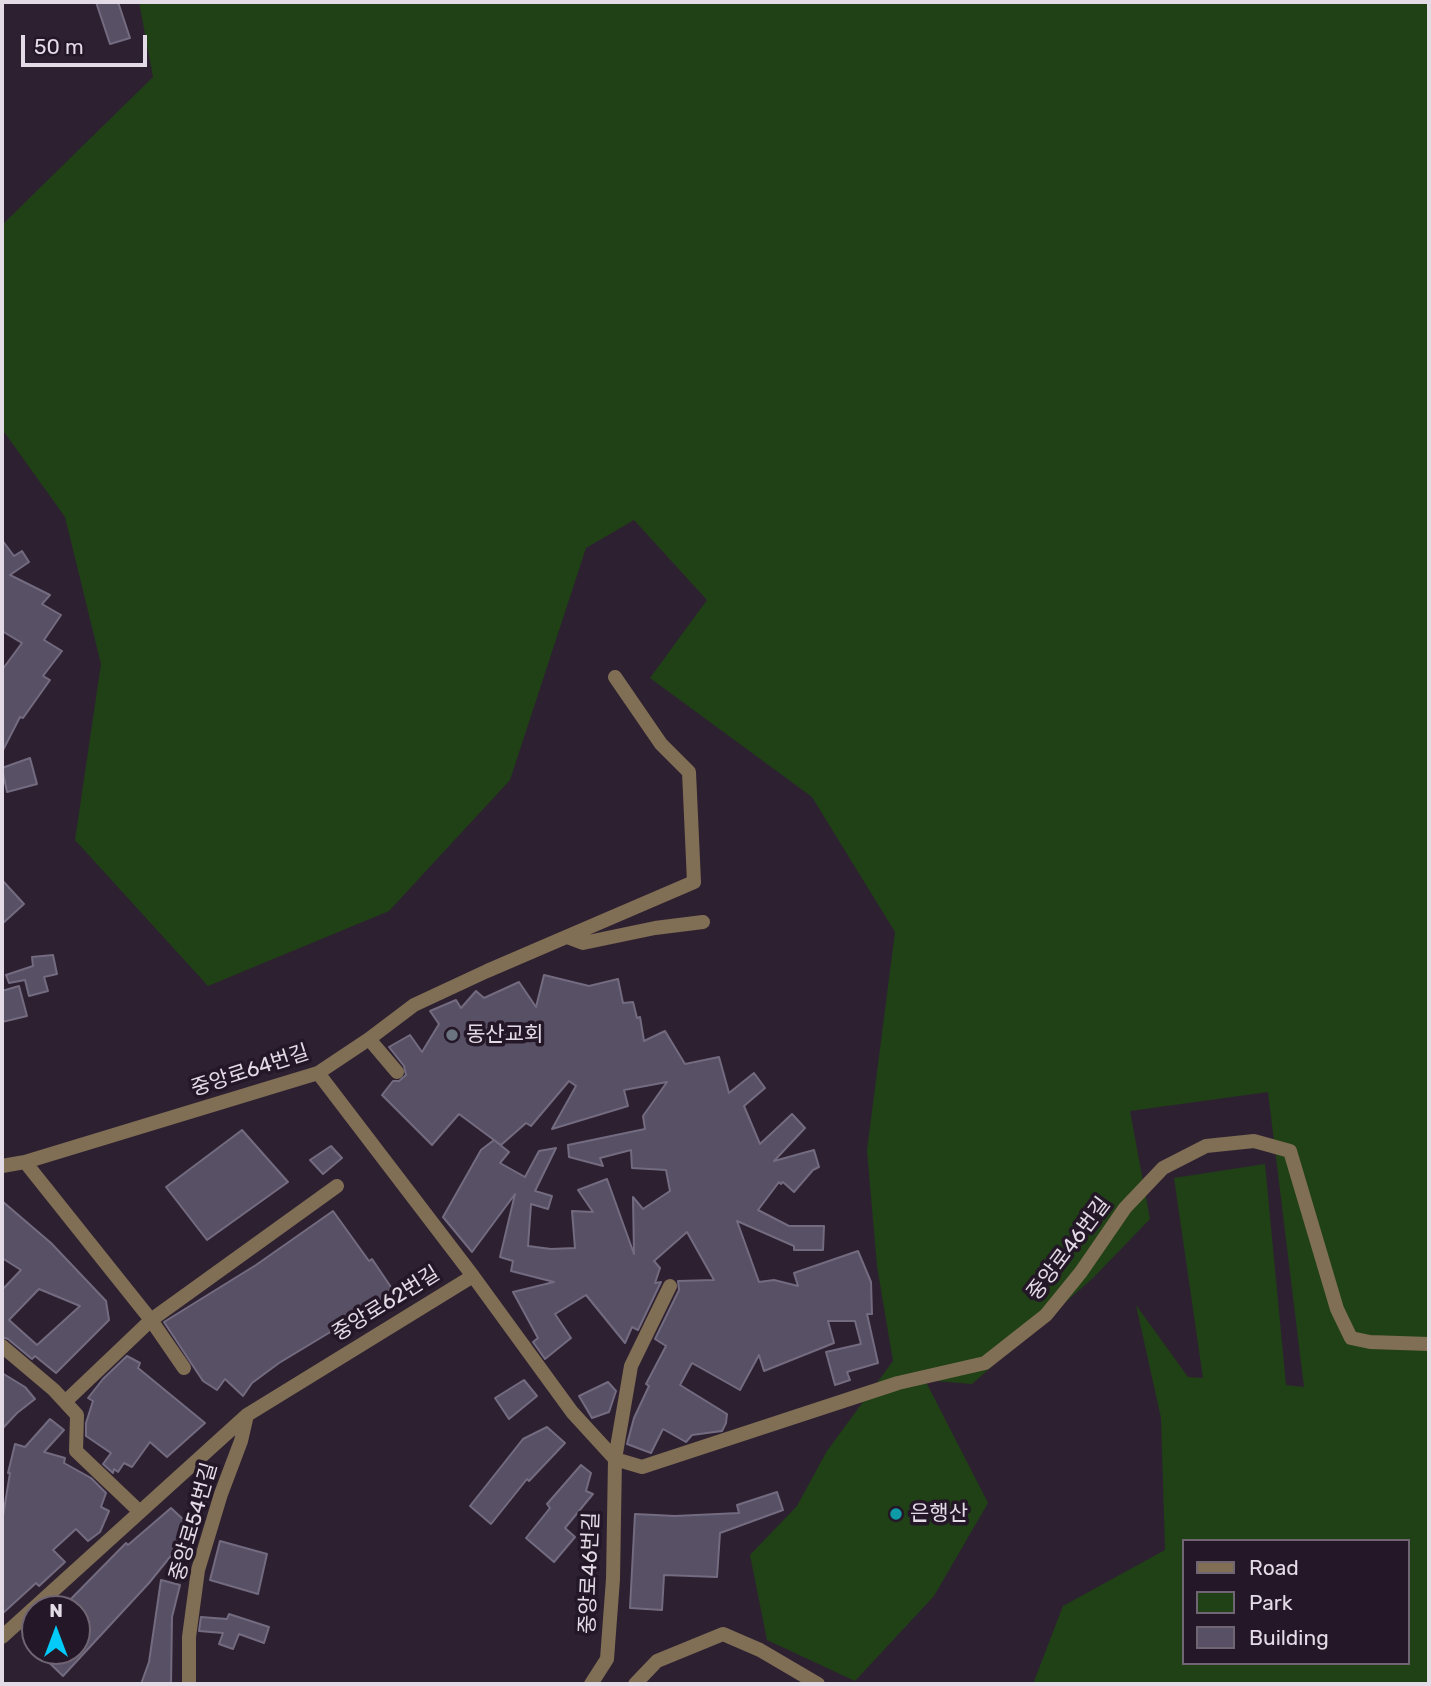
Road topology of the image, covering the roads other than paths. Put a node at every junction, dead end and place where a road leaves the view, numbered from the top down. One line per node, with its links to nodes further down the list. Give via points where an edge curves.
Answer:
1 (615, 677): 3 (street, 중앙로64번길, via 661,744 689,772 694,883)
2 (703, 922): 3 (street, 중앙로64번길, via 583,943)
3 (567, 937): 4 (street, 중앙로64번길, via 414,1005)
4 (369, 1040): 5 (street); 6 (street, 중앙로64번길)
5 (397, 1072)
6 (318, 1073): 7 (street, 중앙로64번길); 10 (street)
7 (25, 1162): 8 (street, 중앙로64번길); 12 (street)
8 (2, 1166)
9 (337, 1186): 12 (street)
10 (472, 1276): 17 (street, 중앙로62번길); 18 (street, 중앙로62번길, via 572,1412)
11 (670, 1286): 18 (street, 중앙로46번길, via 631,1366)
12 (151, 1320): 15 (street); 16 (street)
13 (1429, 1344): 18 (street, 중앙로46번길, via 1351,1338 1337,1309 1290,1151 1254,1141 1206,1146 1163,1168 1125,1208 1046,1315 985,1363 898,1383 642,1467)
14 (2, 1346): 16 (street)
15 (184, 1368)
16 (66, 1401): 19 (street, via 77,1415 76,1451)
17 (247, 1415): 19 (street, 중앙로62번길); 21 (street, 중앙로54번길, via 198,1570 189,1637)
18 (614, 1459): 22 (street, 중앙로46번길, via 607,1659)
19 (139, 1511): 20 (street, 중앙로62번길)
20 (2, 1637)
21 (189, 1684)
22 (591, 1684)
23 (635, 1684): 24 (street, via 657,1661 723,1634)
24 (818, 1684)

